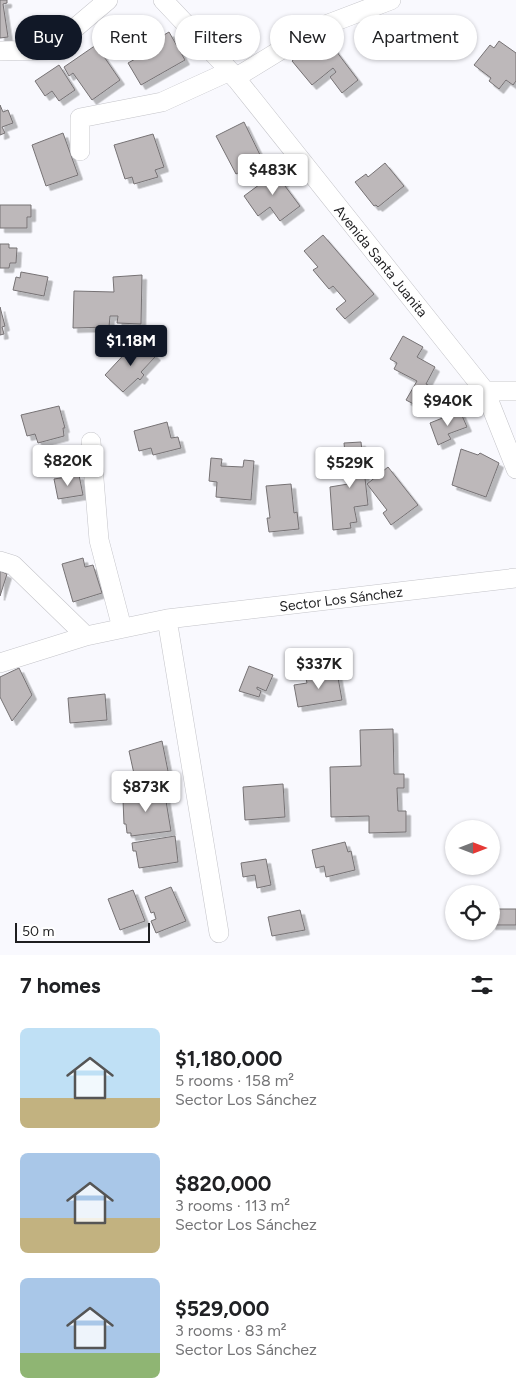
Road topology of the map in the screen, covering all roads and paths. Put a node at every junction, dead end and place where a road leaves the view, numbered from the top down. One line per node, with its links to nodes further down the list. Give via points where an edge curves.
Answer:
1 (108, 0): 4 (street, via 49,50)
2 (163, 0): 5 (street, Avenida Santa Juanita)
3 (390, 0): 5 (street, via 315,29)
4 (0, 51)
5 (232, 74): 6 (street, via 162,102 80,118); 7 (street, Avenida Santa Juanita)
6 (80, 151)
7 (485, 391): 8 (street); 10 (street, Avenida Santa Juanita)
8 (516, 391)
9 (91, 442): 14 (street, via 99,540)
10 (516, 469)
11 (0, 561): 15 (street, via 13,566)
12 (516, 578): 13 (street, Sector Los Sánchez)
13 (167, 619): 14 (street, Sector Los Sánchez); 17 (street)
14 (122, 628): 15 (street, Sector Los Sánchez)
15 (86, 636): 16 (street, Sector Los Sánchez)
16 (0, 663)
17 (219, 933)

